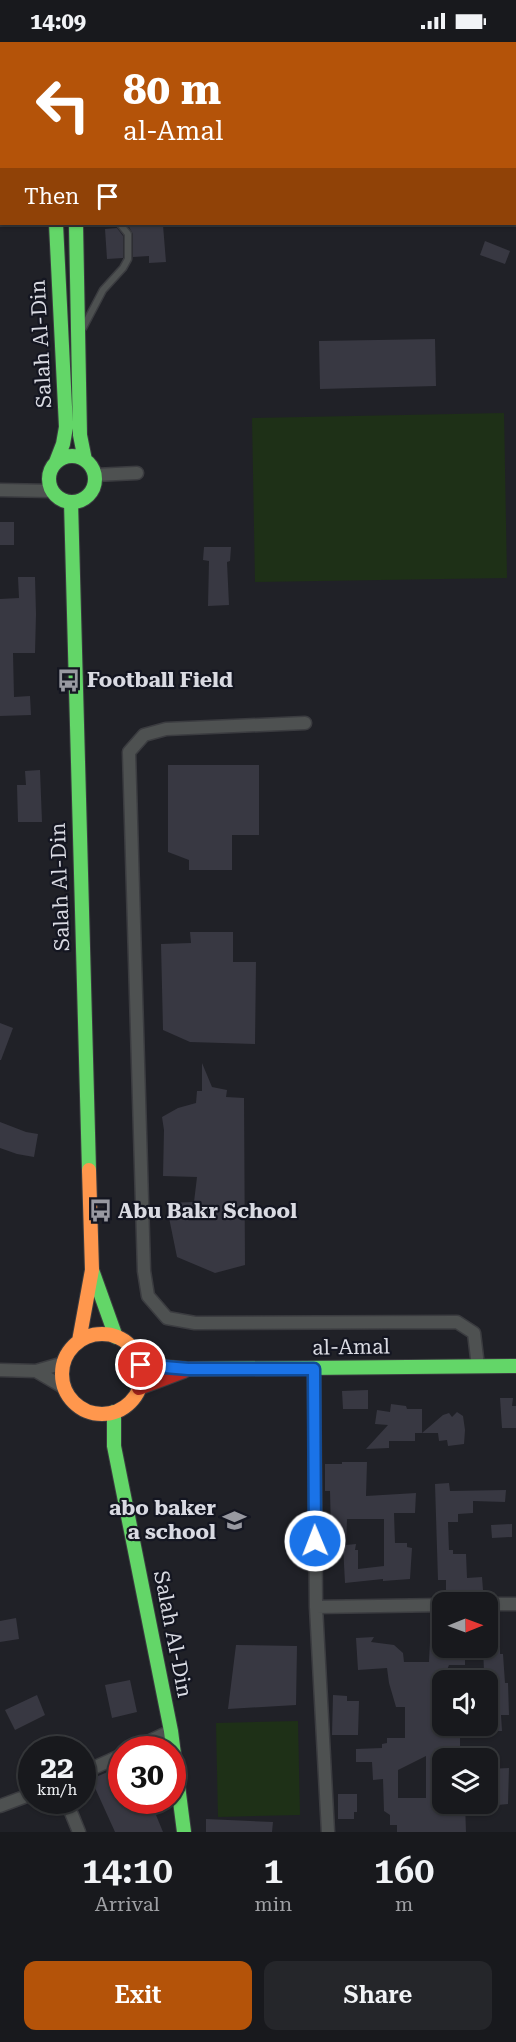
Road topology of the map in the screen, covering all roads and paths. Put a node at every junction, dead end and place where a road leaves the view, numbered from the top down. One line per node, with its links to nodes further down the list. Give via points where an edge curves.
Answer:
1 (56, 225): 4 (main road, Salah Al-Din)
2 (121, 225): 5 (lane, via 128,234 129,252 123,268 102,290 91,311)
3 (73, 232): 4 (lane); 5 (main road, Salah Al-Din)
4 (58, 265): 7 (main road, Salah Al-Din, via 66,427)
5 (78, 352): 6 (main road, Salah Al-Din, via 80,435)
6 (85, 460): 7 (main road, via 71,456); 9 (main road)
7 (56, 462): 11 (main road, via 49,475)
8 (137, 473): 9 (street)
9 (95, 475): 12 (main road, via 91,493)
10 (0, 490): 11 (street)
11 (52, 491): 12 (main road, via 63,501)
12 (71, 502): 14 (main road, Salah Al-Din)
13 (305, 723): 19 (street, via 166,729 144,735 129,752 144,1272 148,1296 167,1318 195,1323 458,1322 474,1333)
14 (92, 1270): 15 (main road, Salah Al-Din); 16 (main road, Salah Al-Din)
15 (116, 1337): 16 (main road, via 97,1335); 18 (main road, via 128,1343)
16 (79, 1341): 17 (main road)
17 (64, 1363): 24 (street); 25 (main road)
18 (141, 1365): 21 (main road, al-Amal); 26 (main road)
19 (477, 1366): 20 (main road, al-Amal); 22 (main road, al-Amal)
20 (516, 1366)
21 (188, 1369): 22 (main road, al-Amal); 26 (main road, al-Amal)
22 (314, 1369): 33 (street)
23 (0, 1370): 24 (street)
24 (36, 1371): 25 (street)
25 (65, 1388): 27 (main road, via 75,1402)
26 (139, 1388): 28 (main road, via 133,1399)
27 (90, 1412): 28 (main road); 29 (main road, Salah Al-Din)
28 (114, 1412): 29 (main road, Salah Al-Din)
29 (114, 1446): 34 (main road, Salah Al-Din)
30 (498, 1604): 31 (street)
31 (516, 1604)
32 (432, 1605): 33 (street)
33 (316, 1607): 41 (street)
34 (171, 1731): 35 (street); 40 (main road, Salah Al-Din)
35 (160, 1736)
36 (18, 1799): 37 (street)
37 (0, 1806)
38 (72, 1814): 39 (street)
39 (79, 1832)
40 (184, 1832)
41 (328, 1832)

